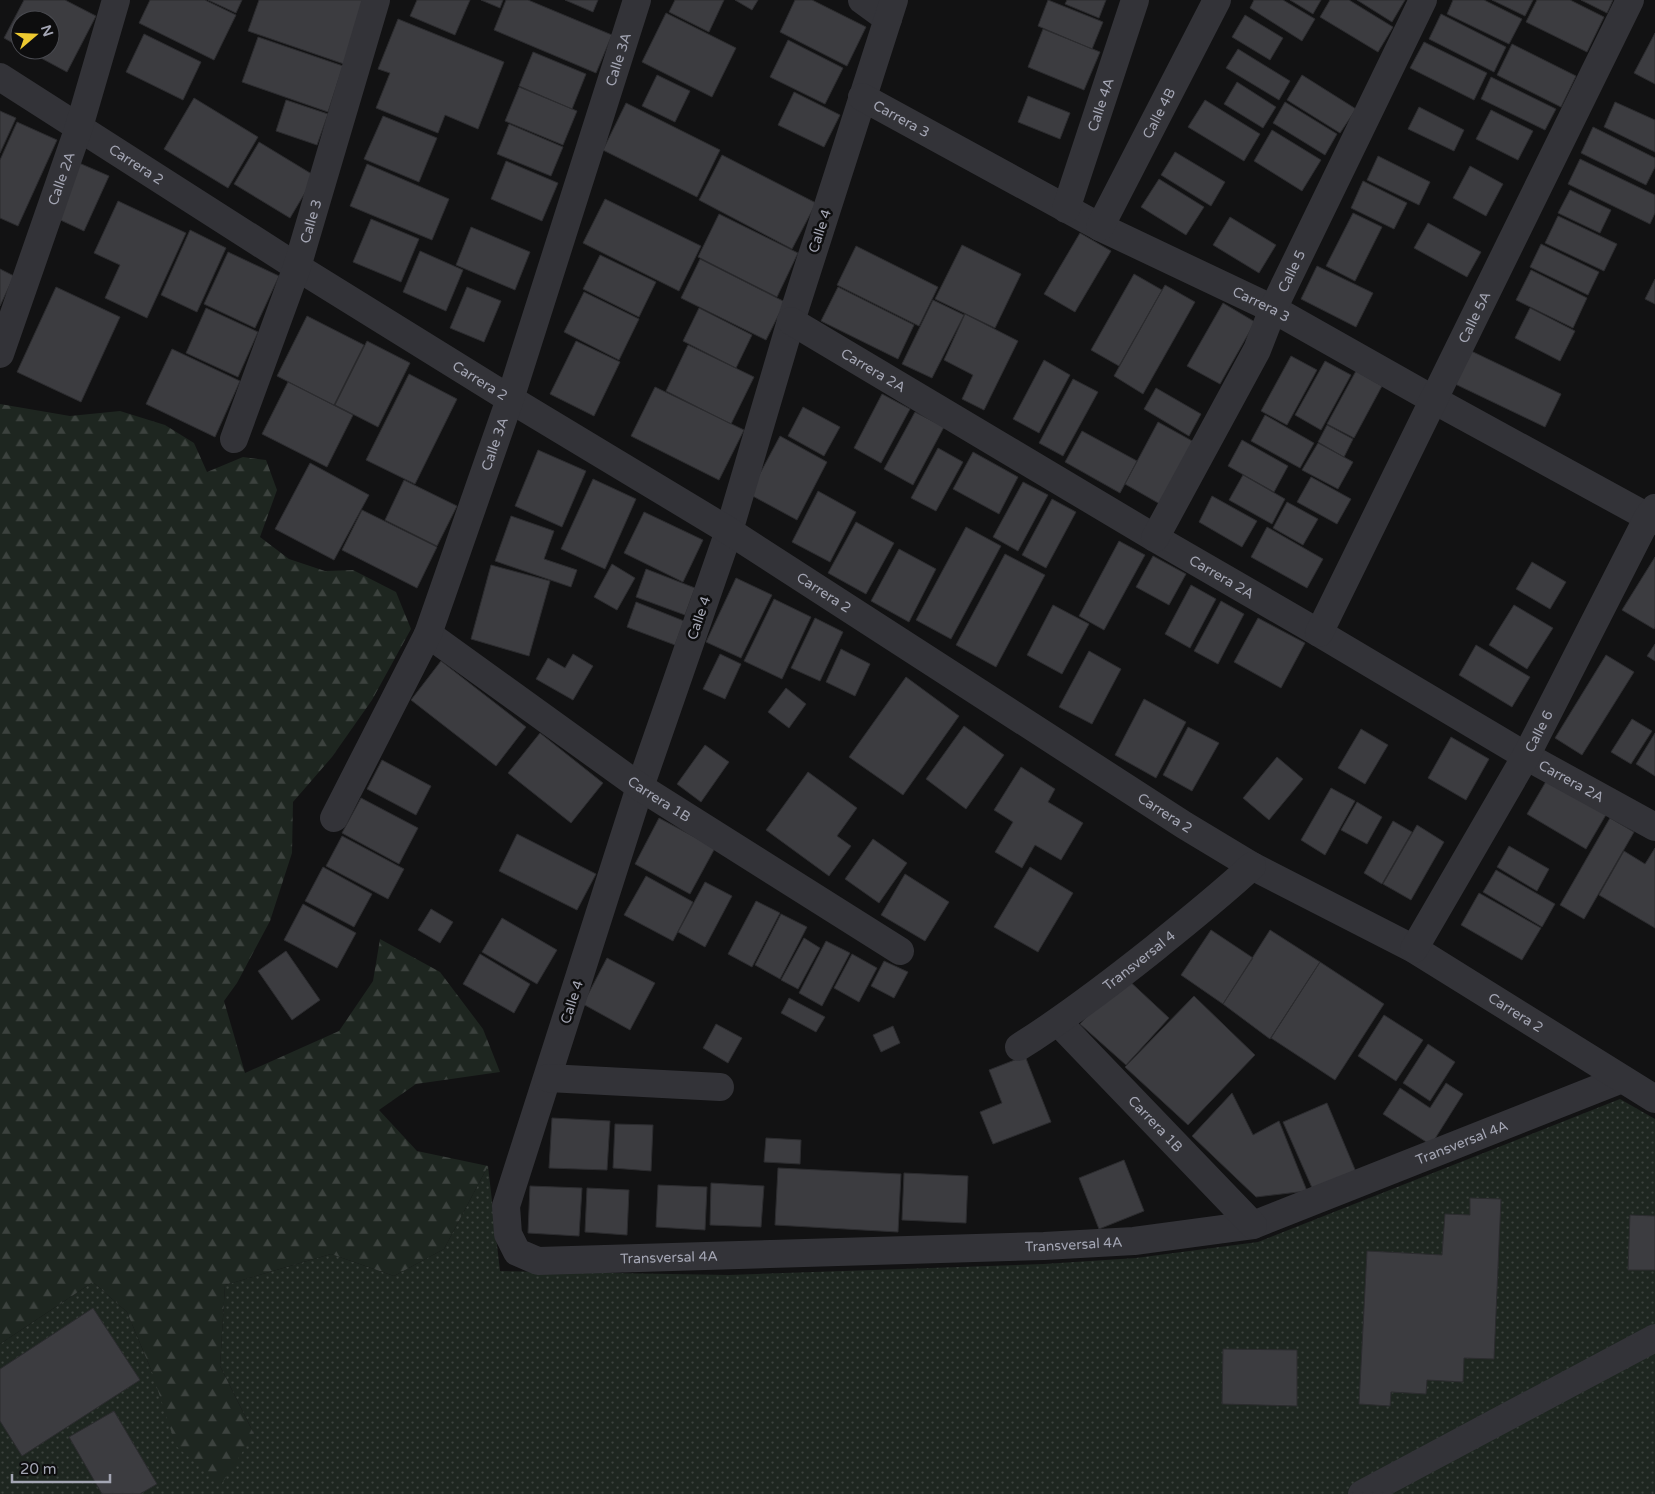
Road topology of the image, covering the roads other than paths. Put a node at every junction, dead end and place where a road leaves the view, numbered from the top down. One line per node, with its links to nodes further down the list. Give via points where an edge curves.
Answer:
1 (116, 0): 12 (street, Calle 2A)
2 (376, 0): 15 (street, Calle 3)
3 (637, 0): 19 (street, Calle 3A)
4 (862, 0): 9 (street)
5 (1135, 0): 13 (street, Calle 4A)
6 (1217, 0): 14 (street, Calle 4B)
7 (1422, 0): 16 (street, Calle 5)
8 (1630, 0): 20 (street, Calle 5A)
9 (891, 10): 11 (street, Calle 4)
10 (0, 77): 12 (street, Carrera 2)
11 (862, 97): 13 (street, Carrera 3); 17 (street, Calle 4)
12 (79, 128): 15 (street, Carrera 2); 18 (street, Calle 2A)
13 (1066, 209): 14 (street, Carrera 3)
14 (1100, 227): 16 (street, Carrera 3)
15 (297, 267): 19 (street, Carrera 2); 21 (street, Calle 3)
16 (1273, 310): 20 (street, Carrera 3); 24 (street, Calle 5, via 1257,350)
17 (791, 321): 23 (street, Calle 4); 24 (street, Carrera 2A)
18 (0, 354)
19 (510, 399): 23 (street, Carrera 2); 26 (street, Calle 3A)
20 (1434, 400): 22 (street, Carrera 3); 25 (street, Calle 5A)
21 (234, 439)
22 (1653, 515): 27 (street, Calle 6)
23 (729, 531): 28 (street, Calle 4); 31 (street, Carrera 2)
24 (1155, 538): 25 (street, Carrera 2A)
25 (1319, 633): 27 (street, Carrera 2A)
26 (428, 634): 28 (street, Carrera 1B); 29 (street, Calle 3A)
27 (1526, 756): 30 (street, Carrera 2A); 32 (street, Calle 6)
28 (640, 787): 33 (street, Carrera 1B); 36 (street, Calle 4)
29 (334, 818)
30 (1655, 827)
31 (1252, 866): 32 (street, Carrera 2); 34 (street, Transversal 4, via 1098,994)
32 (1414, 949): 37 (street, Carrera 2)
33 (900, 951)
34 (1058, 1022): 35 (street, Transversal 4); 40 (street, Carrera 1B)
35 (1018, 1047)
36 (548, 1078): 38 (street); 41 (street, Calle 4, via 506,1206)
37 (1622, 1079): 39 (street, Carrera 2); 40 (street, Transversal 4A)
38 (720, 1086)
39 (1655, 1098)
40 (1253, 1225): 41 (street, Transversal 4A, via 1134,1241 1044,1246 538,1261 517,1252)
41 (508, 1234)
42 (1655, 1338): 43 (street)
43 (1362, 1494)

